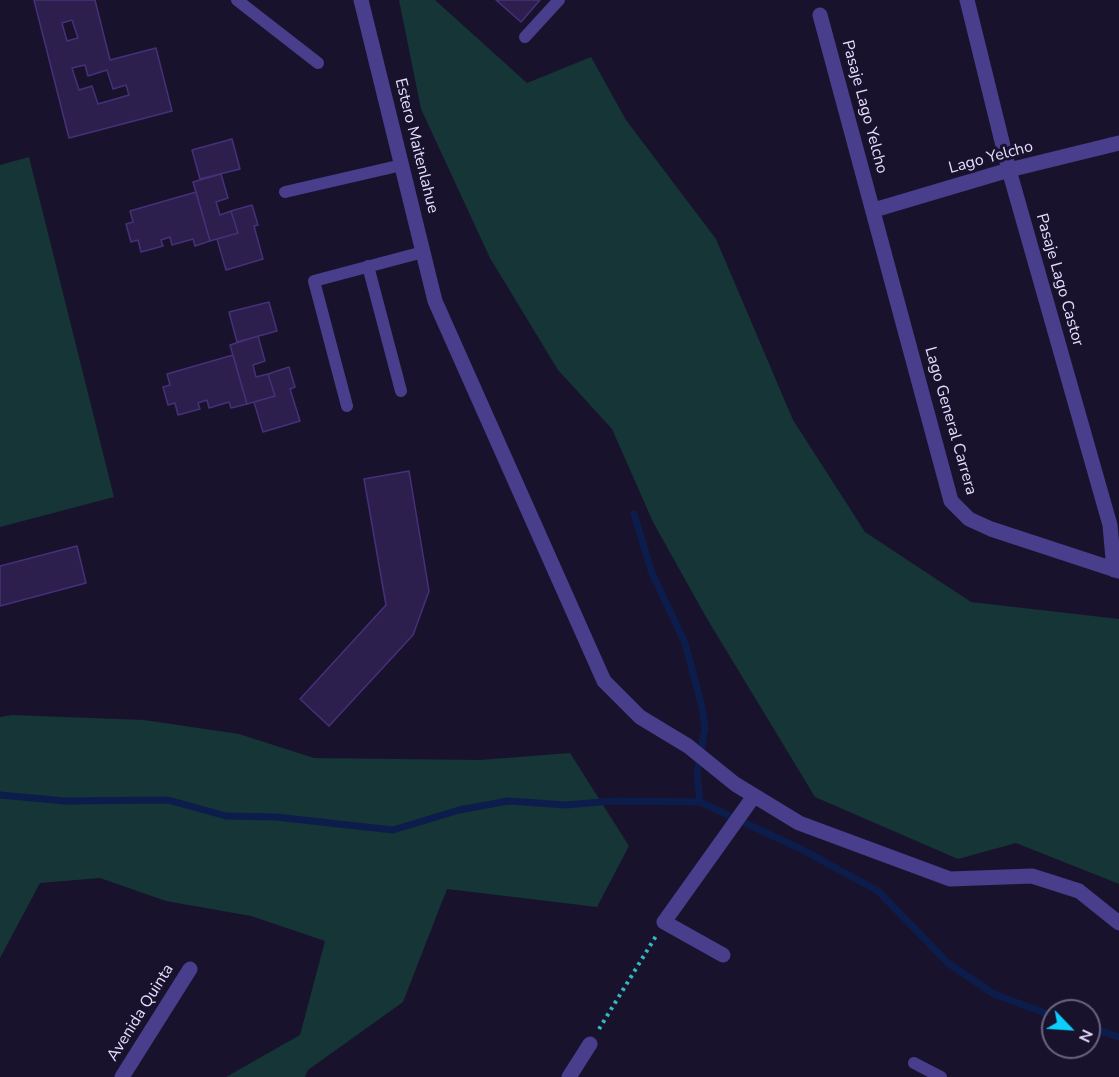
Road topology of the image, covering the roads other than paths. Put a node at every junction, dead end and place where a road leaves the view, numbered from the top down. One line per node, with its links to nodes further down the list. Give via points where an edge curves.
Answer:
1 (237, 0): 7 (lane)
2 (361, 0): 9 (street, Estero Maitenlahue)
3 (559, 0): 6 (lane)
4 (967, 0): 10 (street, Pasaje Lago Castor)
5 (820, 15): 12 (street, Pasaje Lago Yelcho)
6 (525, 37)
7 (318, 63)
8 (1119, 143): 10 (street, Lago Yelcho)
9 (402, 165): 11 (lane); 13 (street, Estero Maitenlahue)
10 (1009, 170): 12 (street, Lago Yelcho); 17 (street, Pasaje Lago Castor, via 1110,525)
11 (285, 192)
12 (874, 210): 17 (street, Lago General Carrera, via 951,501 969,519 991,529)
13 (423, 252): 14 (lane); 18 (street, Estero Maitenlahue, via 435,302 604,681 640,717 688,746)
14 (368, 266): 15 (lane); 16 (lane, via 314,281)
15 (401, 391)
16 (347, 406)
17 (1116, 571)
18 (754, 796): 19 (street, Estero Maitenlahue, via 798,823 950,879 1032,876 1079,891); 20 (street, via 664,922)
19 (1119, 923)
20 (723, 955)
21 (190, 969): 24 (street, Avenida Quinta)
22 (590, 1044): 25 (street)
23 (914, 1063): 26 (lane)
24 (122, 1077)
25 (569, 1077)
26 (941, 1077)

